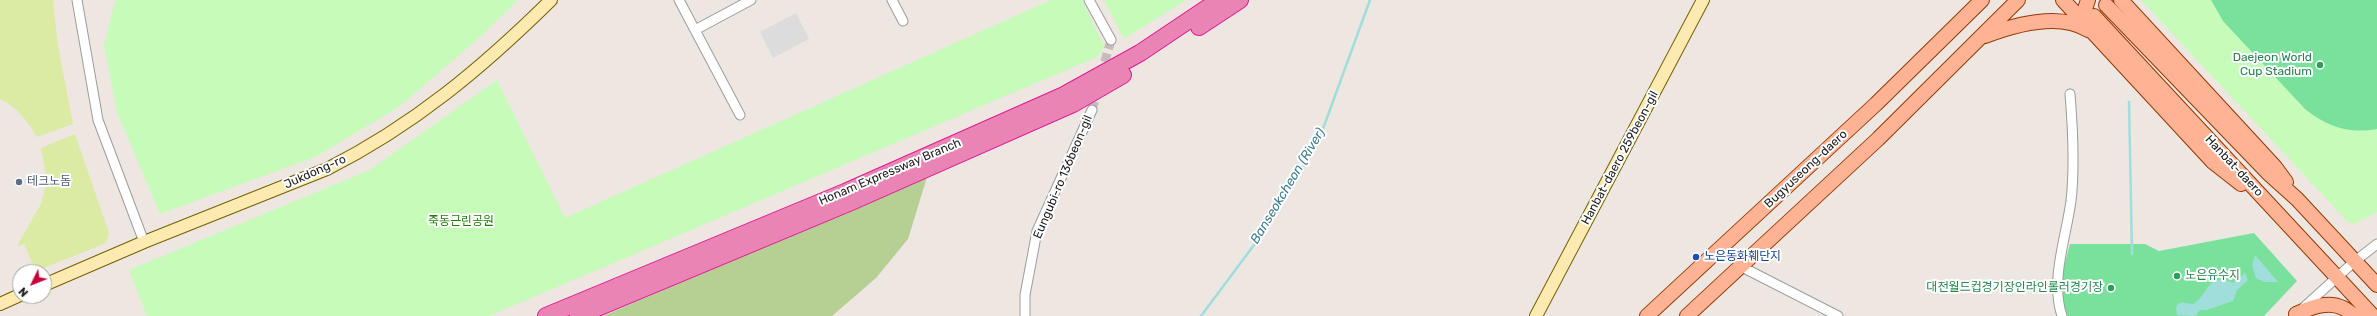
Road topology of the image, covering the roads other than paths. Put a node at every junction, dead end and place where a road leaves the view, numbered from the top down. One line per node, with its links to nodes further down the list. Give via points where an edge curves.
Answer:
1 (78, 0): 25 (street, via 98,120)
2 (551, 0): 25 (street, Jukdong-ro, via 466,80 392,133 327,169)
3 (679, 0): 18 (street)
4 (751, 0): 18 (street)
5 (892, 0): 16 (street)
6 (1089, 0): 20 (street)
7 (1220, 0): 35 (highway, Honam Expressway Branch, via 1140,53 1064,95 845,192)
8 (1240, 0): 36 (highway, Honam Expressway Branch, via 1146,62 1073,104 851,202)
9 (1703, 0): 38 (street, Hanbat-daero 259beon-gil)
10 (1982, 0): 39 (main road, Bugyuseong-daero, via 1876,104)
11 (2018, 0): 19 (main road)
12 (2063, 0): 17 (main road, Hanbat-daero)
13 (2088, 0): 17 (main road, via 2083,15)
14 (2121, 0): 24 (main road, via 2275,167)
15 (2106, 5): 24 (main road, Hanbat-daero, via 2268,173)
16 (903, 21)
17 (2092, 25): 19 (main road, via 2075,22 2023,23); 29 (main road, Hanbat-daero, via 2275,210)
18 (695, 30): 23 (street)
19 (1981, 38): 28 (main road, via 1878,139)
20 (1111, 40)
21 (2070, 94): 42 (street, via 2074,139 2073,170 2058,280 2057,300)
22 (1092, 110): 37 (street, Eungubi-ro 136beon-gil, via 1037,231 1027,281)
23 (740, 116)
24 (2297, 199): 27 (main road, Hanbat-daero)
25 (144, 242): 30 (street, Jukdong-ro)
26 (2377, 244): 27 (street)
27 (2355, 261): 29 (street); 31 (main road, Hanbat-daero)
28 (1740, 266): 40 (main road); 41 (street)
29 (2337, 278): 34 (street); 44 (main road, Hanbat-daero)
30 (52, 282)
31 (2377, 285)
32 (12, 299): 33 (street)
33 (0, 304)
34 (2296, 315): 43 (main road, via 2310,308 2330,304 2344,308)
35 (546, 316)
36 (578, 316)
37 (1026, 316)
38 (1536, 316)
39 (1647, 316)
40 (1687, 316)
41 (1838, 316)
42 (2062, 316)
43 (2357, 316)
44 (2373, 316)

